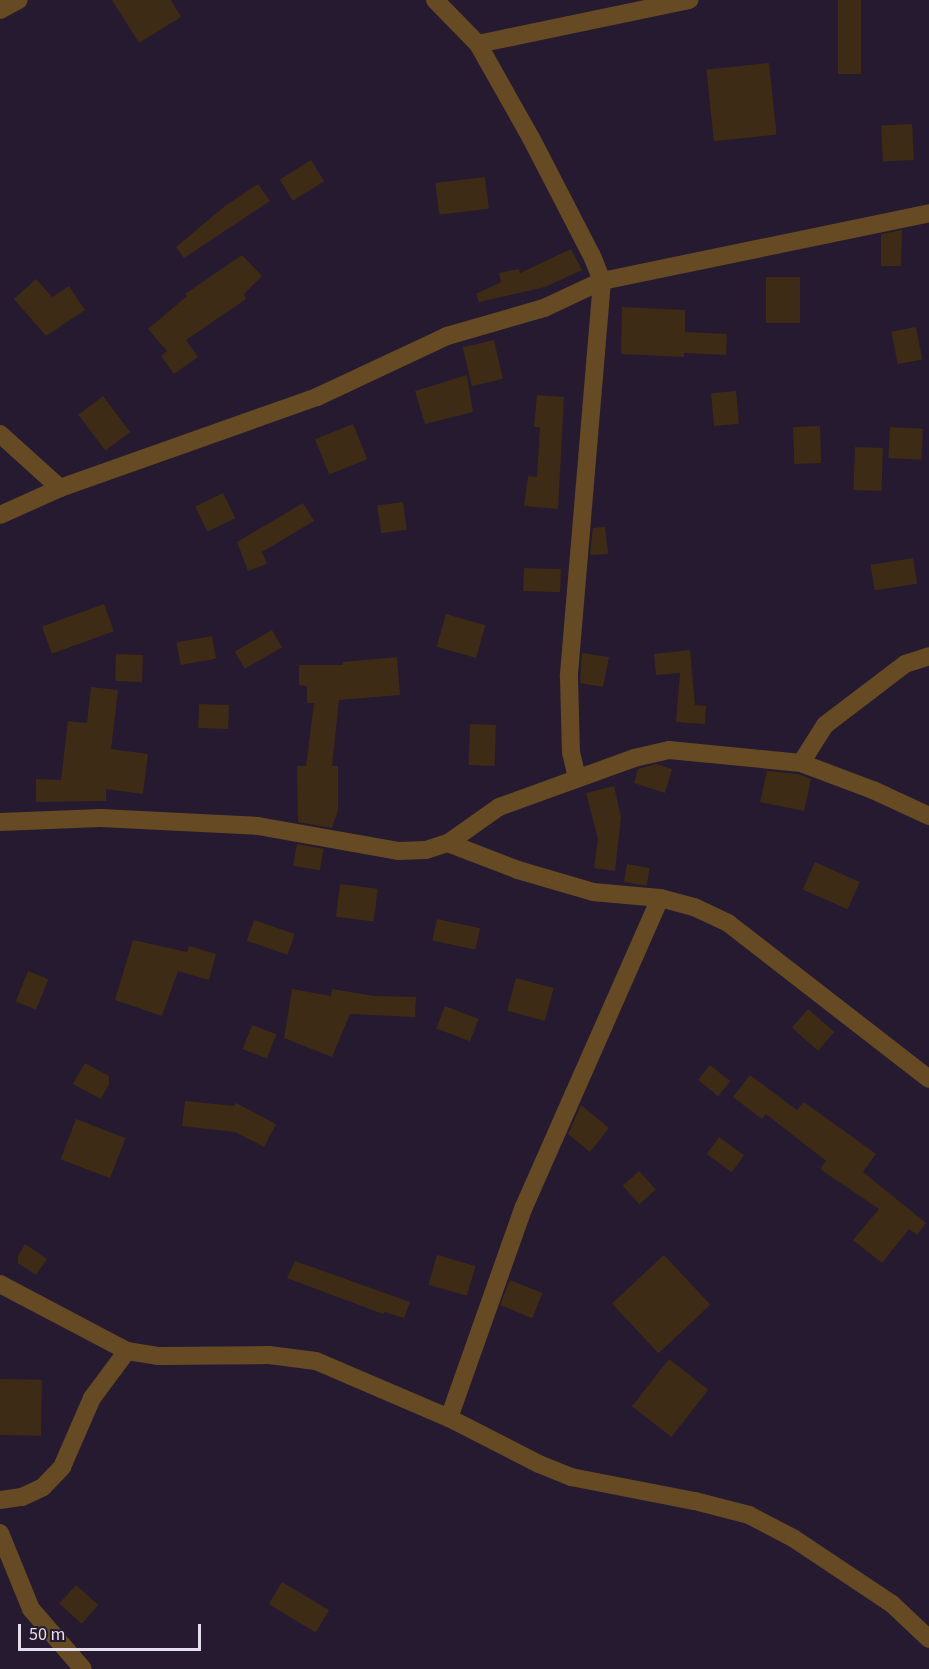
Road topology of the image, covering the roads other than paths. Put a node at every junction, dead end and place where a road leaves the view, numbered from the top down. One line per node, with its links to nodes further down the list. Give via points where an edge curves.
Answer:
1 (19, 0): 4 (street)
2 (435, 0): 5 (street)
3 (690, 0): 5 (street)
4 (0, 10)
5 (478, 44): 7 (street, via 531,138)
6 (929, 213): 7 (street)
7 (602, 281): 9 (street, via 544,308 447,336 317,397); 13 (street, via 569,677)
8 (0, 434): 9 (street)
9 (60, 488): 10 (street)
10 (0, 515)
11 (929, 656): 12 (street, via 905,664 825,725)
12 (801, 763): 13 (street, via 669,750); 14 (street)
13 (577, 778): 16 (street, via 499,807)
14 (929, 816)
15 (0, 822): 16 (street, via 101,818 258,826 398,851 426,850)
16 (448, 843): 17 (street, via 518,870 592,892)
17 (660, 898): 18 (street, via 694,907 728,923); 21 (street, via 523,1209)
18 (929, 1079)
19 (0, 1284): 20 (street)
20 (127, 1351): 21 (street, via 158,1356 269,1354 316,1361); 22 (street, via 92,1398 62,1467 43,1487 22,1497)
21 (448, 1418): 24 (street, via 571,1477 749,1515 793,1538 892,1604)
22 (0, 1500)
23 (0, 1533): 25 (street, via 31,1609)
24 (929, 1639)
25 (82, 1669)

